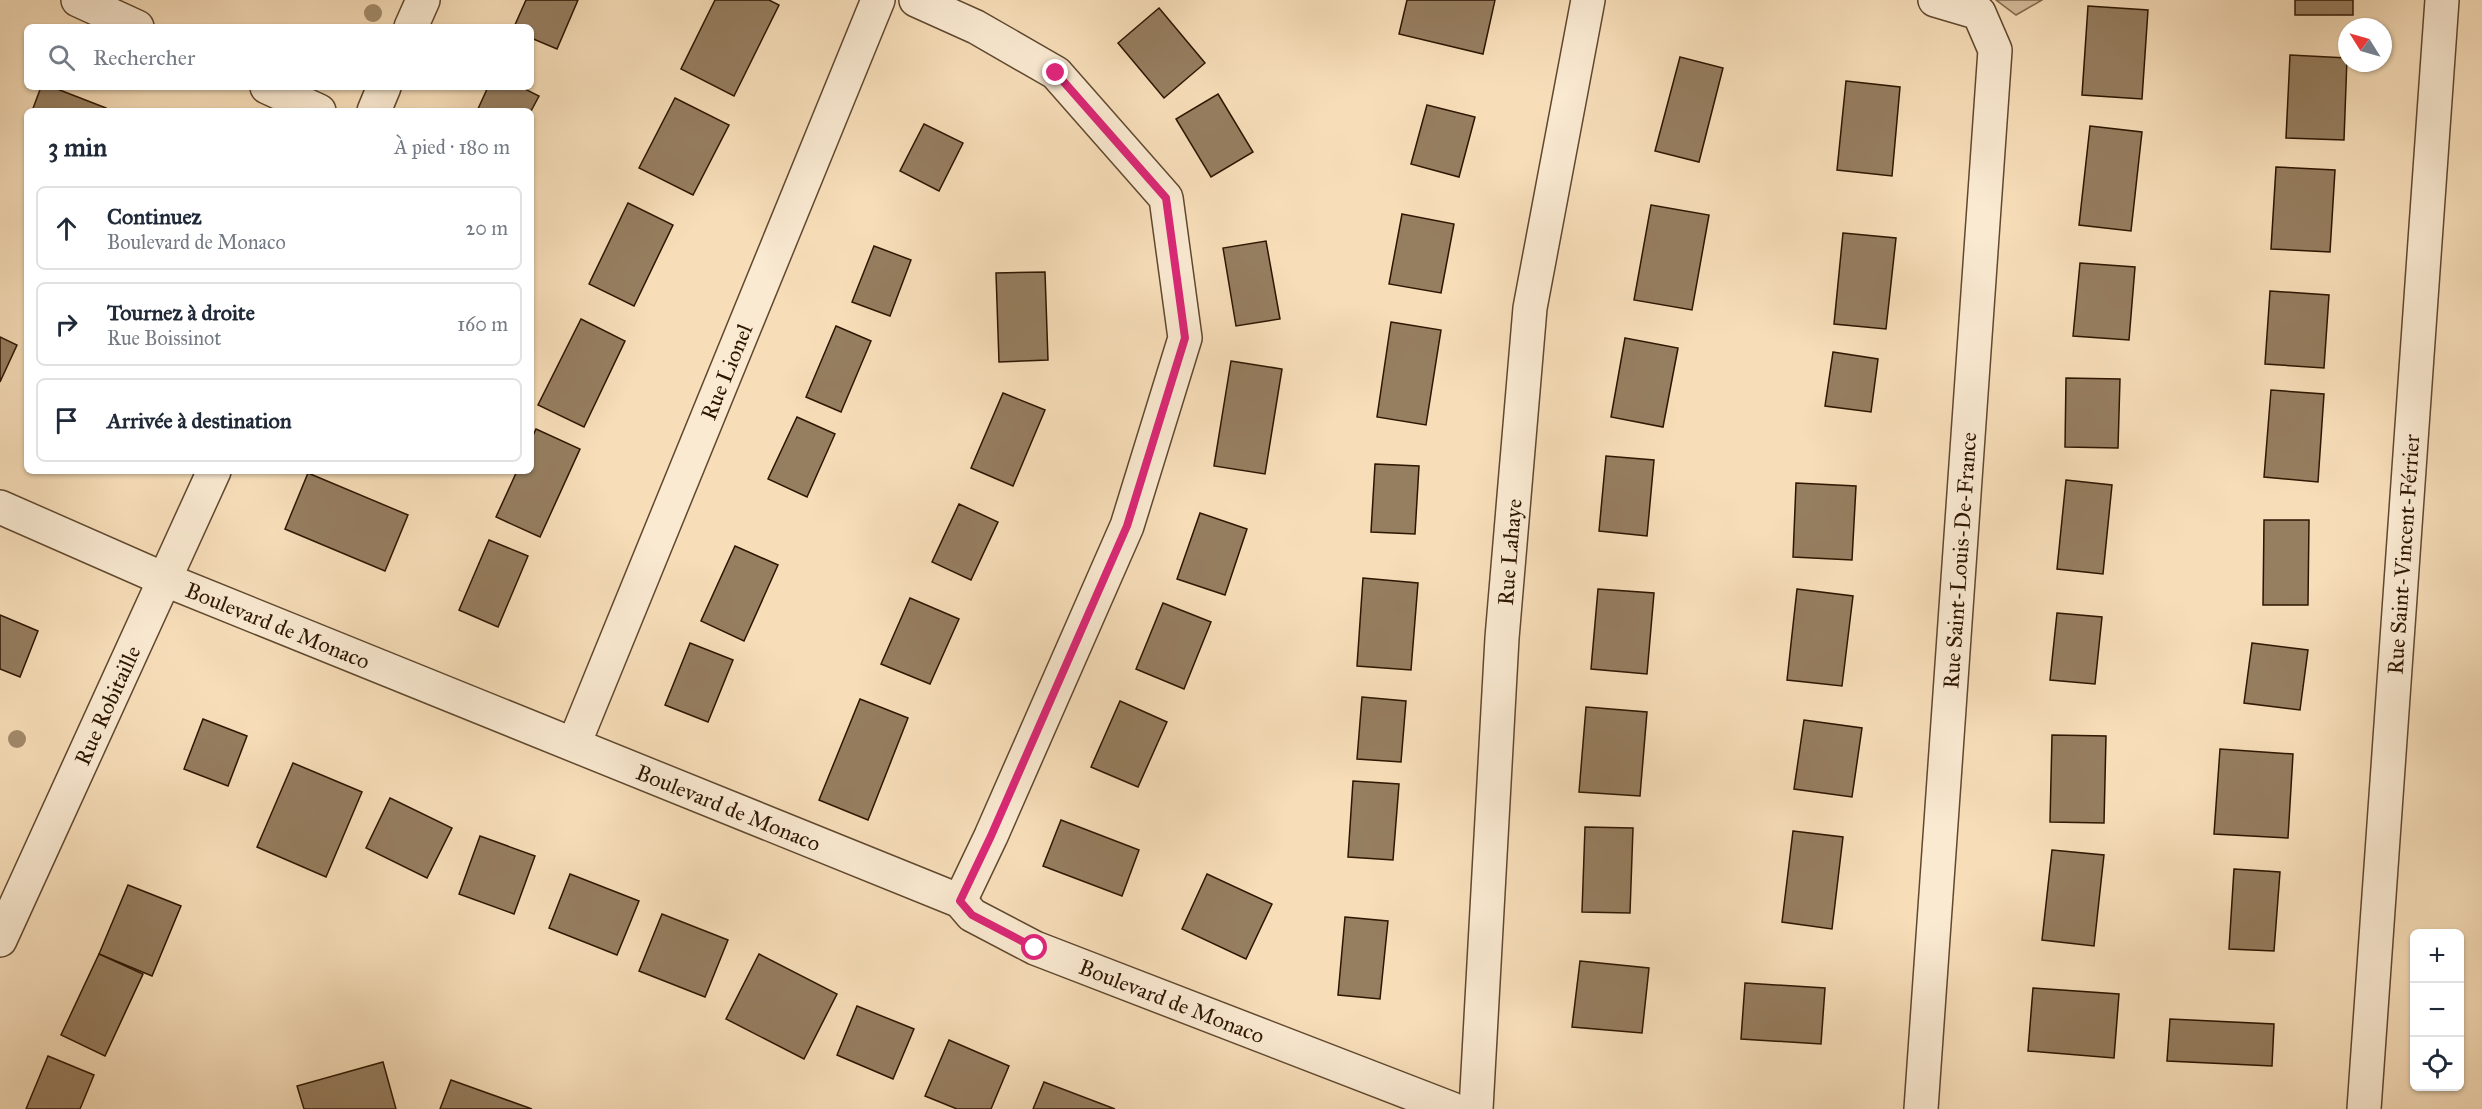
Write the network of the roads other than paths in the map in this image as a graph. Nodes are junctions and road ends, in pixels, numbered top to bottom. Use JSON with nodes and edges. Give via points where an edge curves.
{"nodes":[{"id":1,"x":78,"y":0,"type":"edge"},
{"id":2,"x":423,"y":0,"type":"edge"},
{"id":3,"x":878,"y":0,"type":"edge"},
{"id":4,"x":916,"y":0,"type":"edge"},
{"id":5,"x":1588,"y":0,"type":"edge"},
{"id":6,"x":1935,"y":0,"type":"edge"},
{"id":7,"x":2442,"y":0,"type":"edge"},
{"id":8,"x":130,"y":24,"type":"edge"},
{"id":9,"x":412,"y":24,"type":"edge"},
{"id":10,"x":274,"y":90,"type":"edge"},
{"id":11,"x":383,"y":90,"type":"edge"},
{"id":12,"x":312,"y":108,"type":"edge"},
{"id":13,"x":375,"y":108,"type":"edge"},
{"id":14,"x":213,"y":474,"type":"edge"},
{"id":15,"x":0,"y":507,"type":"edge"},
{"id":16,"x":166,"y":580,"type":"junction"},
{"id":17,"x":574,"y":744,"type":"junction"},
{"id":18,"x":960,"y":901,"type":"junction"},
{"id":19,"x":0,"y":940,"type":"edge"},
{"id":20,"x":1452,"y":1109,"type":"edge"},
{"id":21,"x":1476,"y":1109,"type":"edge"},
{"id":22,"x":1921,"y":1109,"type":"edge"},
{"id":23,"x":2364,"y":1109,"type":"edge"}],
"edges":[{"from":1,"to":8,"type":"street"},
{"from":2,"to":9,"type":"street"},
{"from":3,"to":17,"type":"street","name":"Rue Lionel"},
{"from":4,"to":18,"type":"street","via":[[976,27],[1056,73],[1166,198],[1185,338],[1127,526]]},
{"from":5,"to":21,"type":"street","name":"Rue Lahaye","via":[[1530,308],[1502,638]]},
{"from":6,"to":22,"type":"street","name":"Rue Saint-Louis-De-France","via":[[1979,13],[1995,50]]},
{"from":7,"to":23,"type":"street","name":"Rue Saint-Vincent-Férrier"},
{"from":10,"to":12,"type":"street"},
{"from":11,"to":13,"type":"street"},
{"from":14,"to":16,"type":"street","name":"Rue Robitaille"},
{"from":15,"to":16,"type":"street","name":"Boulevard de Monaco"},
{"from":16,"to":17,"type":"street","name":"Boulevard de Monaco"},
{"from":16,"to":19,"type":"street","name":"Rue Robitaille"},
{"from":17,"to":18,"type":"street","name":"Boulevard de Monaco"},
{"from":18,"to":20,"type":"street","name":"Boulevard de Monaco","via":[[972,915],[1035,948]]}]}
